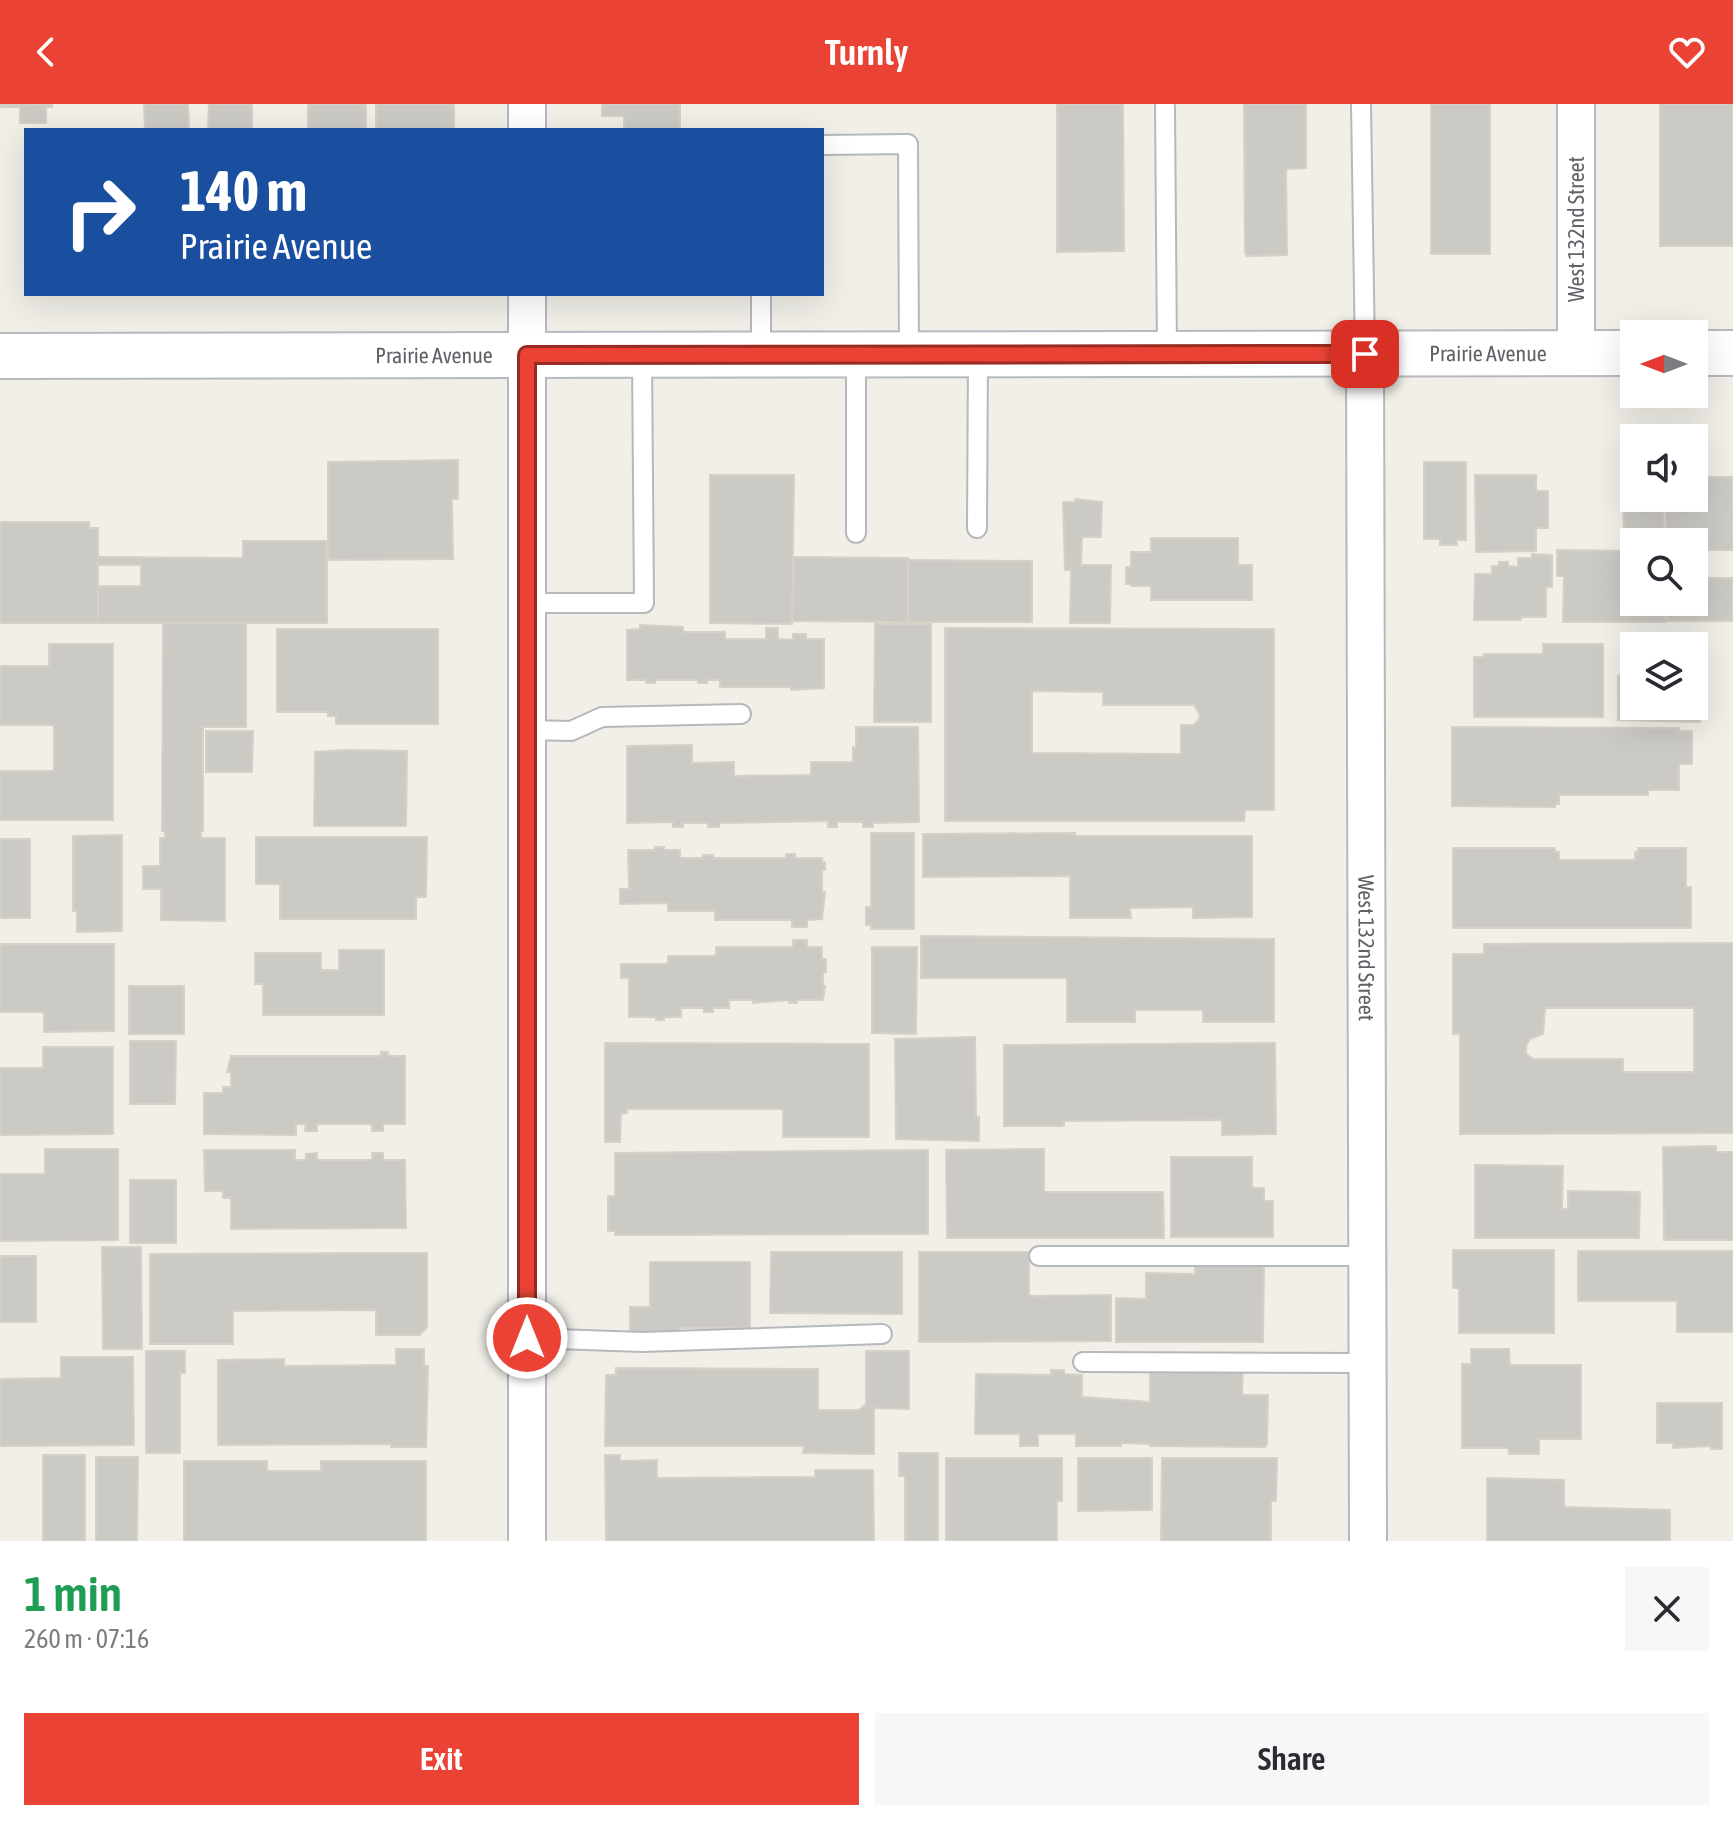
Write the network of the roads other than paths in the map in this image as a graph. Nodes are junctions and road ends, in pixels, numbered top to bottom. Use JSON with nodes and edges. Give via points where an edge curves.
{"nodes":[{"id":1,"x":527,"y":104,"type":"edge"},
{"id":2,"x":1361,"y":104,"type":"edge"},
{"id":3,"x":1576,"y":104,"type":"edge"},
{"id":4,"x":1165,"y":107,"type":"dead end"},
{"id":5,"x":527,"y":128,"type":"edge"},
{"id":6,"x":824,"y":145,"type":"edge"},
{"id":7,"x":527,"y":296,"type":"edge"},
{"id":8,"x":761,"y":296,"type":"edge"},
{"id":9,"x":1620,"y":353,"type":"edge"},
{"id":10,"x":1708,"y":353,"type":"edge"},
{"id":11,"x":1733,"y":353,"type":"edge"},
{"id":12,"x":642,"y":354,"type":"junction"},
{"id":13,"x":761,"y":354,"type":"junction"},
{"id":14,"x":856,"y":354,"type":"junction"},
{"id":15,"x":909,"y":354,"type":"junction"},
{"id":16,"x":978,"y":354,"type":"junction"},
{"id":17,"x":1167,"y":354,"type":"junction"},
{"id":18,"x":1365,"y":354,"type":"junction"},
{"id":19,"x":1576,"y":354,"type":"junction"},
{"id":20,"x":527,"y":355,"type":"junction"},
{"id":21,"x":0,"y":356,"type":"edge"},
{"id":22,"x":977,"y":528,"type":"dead end"},
{"id":23,"x":856,"y":533,"type":"dead end"},
{"id":24,"x":527,"y":603,"type":"junction"},
{"id":25,"x":741,"y":714,"type":"dead end"},
{"id":26,"x":527,"y":730,"type":"junction"},
{"id":27,"x":1039,"y":1256,"type":"dead end"},
{"id":28,"x":1368,"y":1256,"type":"junction"},
{"id":29,"x":882,"y":1334,"type":"dead end"},
{"id":30,"x":527,"y":1338,"type":"junction"},
{"id":31,"x":1083,"y":1362,"type":"dead end"},
{"id":32,"x":1368,"y":1363,"type":"junction"},
{"id":33,"x":527,"y":1541,"type":"edge"},
{"id":34,"x":1368,"y":1541,"type":"edge"}],
"edges":[{"from":1,"to":5,"type":"street"},
{"from":2,"to":18,"type":"lane"},
{"from":3,"to":19,"type":"street","name":"West 132nd Street"},
{"from":4,"to":17,"type":"lane"},
{"from":6,"to":15,"type":"lane","via":[[908,144]]},
{"from":7,"to":20,"type":"street"},
{"from":8,"to":13,"type":"lane"},
{"from":9,"to":19,"type":"main road","name":"Prairie Avenue"},
{"from":10,"to":11,"type":"main road"},
{"from":12,"to":13,"type":"main road","name":"Prairie Avenue"},
{"from":12,"to":20,"type":"main road","name":"Prairie Avenue"},
{"from":12,"to":24,"type":"lane","via":[[644,603]]},
{"from":13,"to":14,"type":"main road","name":"Prairie Avenue"},
{"from":14,"to":15,"type":"main road","name":"Prairie Avenue"},
{"from":14,"to":23,"type":"lane"},
{"from":15,"to":16,"type":"main road","name":"Prairie Avenue"},
{"from":16,"to":17,"type":"main road","name":"Prairie Avenue"},
{"from":16,"to":22,"type":"lane"},
{"from":17,"to":18,"type":"main road","name":"Prairie Avenue"},
{"from":18,"to":19,"type":"main road","name":"Prairie Avenue"},
{"from":18,"to":28,"type":"street","name":"West 132nd Street"},
{"from":20,"to":21,"type":"main road","name":"Prairie Avenue"},
{"from":20,"to":24,"type":"street"},
{"from":24,"to":26,"type":"street"},
{"from":25,"to":26,"type":"lane","via":[[602,717],[571,731]]},
{"from":26,"to":30,"type":"street"},
{"from":27,"to":28,"type":"lane"},
{"from":28,"to":32,"type":"street","name":"West 132nd Street"},
{"from":29,"to":30,"type":"lane","via":[[642,1342]]},
{"from":30,"to":33,"type":"street"},
{"from":31,"to":32,"type":"lane"},
{"from":32,"to":34,"type":"street","name":"West 132nd Street"}]}
